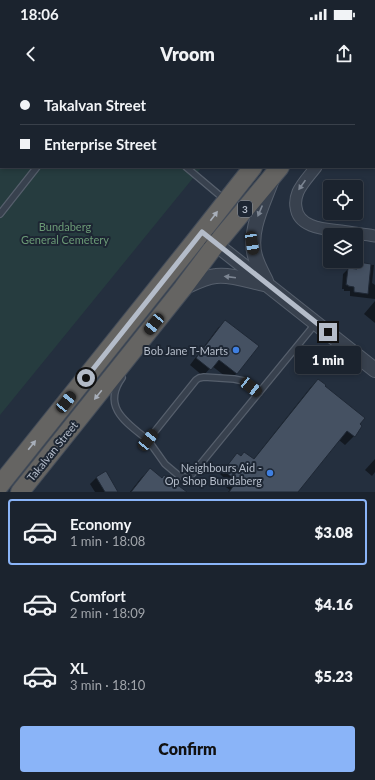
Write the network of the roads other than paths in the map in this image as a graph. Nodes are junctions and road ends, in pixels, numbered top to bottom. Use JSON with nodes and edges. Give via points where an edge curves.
{"nodes":[{"id":1,"x":36,"y":168,"type":"edge"},
{"id":2,"x":187,"y":168,"type":"edge"},
{"id":3,"x":252,"y":168,"type":"edge"},
{"id":4,"x":315,"y":168,"type":"edge"},
{"id":5,"x":277,"y":171,"type":"edge"},
{"id":6,"x":226,"y":200,"type":"junction"},
{"id":7,"x":0,"y":214,"type":"edge"},
{"id":8,"x":202,"y":232,"type":"junction"},
{"id":9,"x":375,"y":236,"type":"edge"},
{"id":10,"x":216,"y":244,"type":"junction"},
{"id":11,"x":268,"y":285,"type":"junction"},
{"id":12,"x":183,"y":288,"type":"junction"},
{"id":13,"x":317,"y":323,"type":"junction"},
{"id":14,"x":154,"y":324,"type":"junction"},
{"id":15,"x":137,"y":356,"type":"dead end"},
{"id":16,"x":375,"y":370,"type":"edge"},
{"id":17,"x":126,"y":373,"type":"dead end"},
{"id":18,"x":259,"y":393,"type":"junction"},
{"id":19,"x":148,"y":440,"type":"junction"},
{"id":20,"x":2,"y":477,"type":"edge"},
{"id":21,"x":22,"y":490,"type":"edge"}],
"edges":[{"from":1,"to":7,"type":"lane"},
{"from":2,"to":6,"type":"lane"},
{"from":3,"to":6,"type":"highway","name":"Takalvan Street","number":"3"},
{"from":4,"to":9,"type":"street","one_way":true,"via":[[297,193],[296,212],[303,221],[319,228]]},
{"from":5,"to":10,"type":"highway","name":"Takalvan Street","number":"3"},
{"from":5,"to":11,"type":"street","one_way":true,"via":[[256,221],[252,241],[254,256]]},
{"from":8,"to":6,"type":"highway","name":"Takalvan Street","number":"3","one_way":true},
{"from":8,"to":10,"type":"street"},
{"from":20,"to":8,"type":"highway","name":"Takalvan Street","number":"3","one_way":true},
{"from":10,"to":11,"type":"street"},
{"from":10,"to":12,"type":"highway","name":"Takalvan Street","number":"3"},
{"from":11,"to":12,"type":"street","one_way":true,"via":[[218,276],[202,279]]},
{"from":11,"to":13,"type":"street"},
{"from":12,"to":14,"type":"highway","name":"Takalvan Street","number":"3"},
{"from":13,"to":16,"type":"street"},
{"from":13,"to":18,"type":"lane"},
{"from":14,"to":15,"type":"lane"},
{"from":14,"to":21,"type":"highway","name":"Takalvan Street","number":"3","one_way":true},
{"from":17,"to":19,"type":"lane","via":[[116,388],[115,405],[121,416]]},
{"from":18,"to":19,"type":"lane","via":[[244,381],[237,379],[199,378]]},
{"from":18,"to":19,"type":"lane","via":[[190,476],[181,476],[165,464]]},
{"from":20,"to":21,"type":"street"}]}
